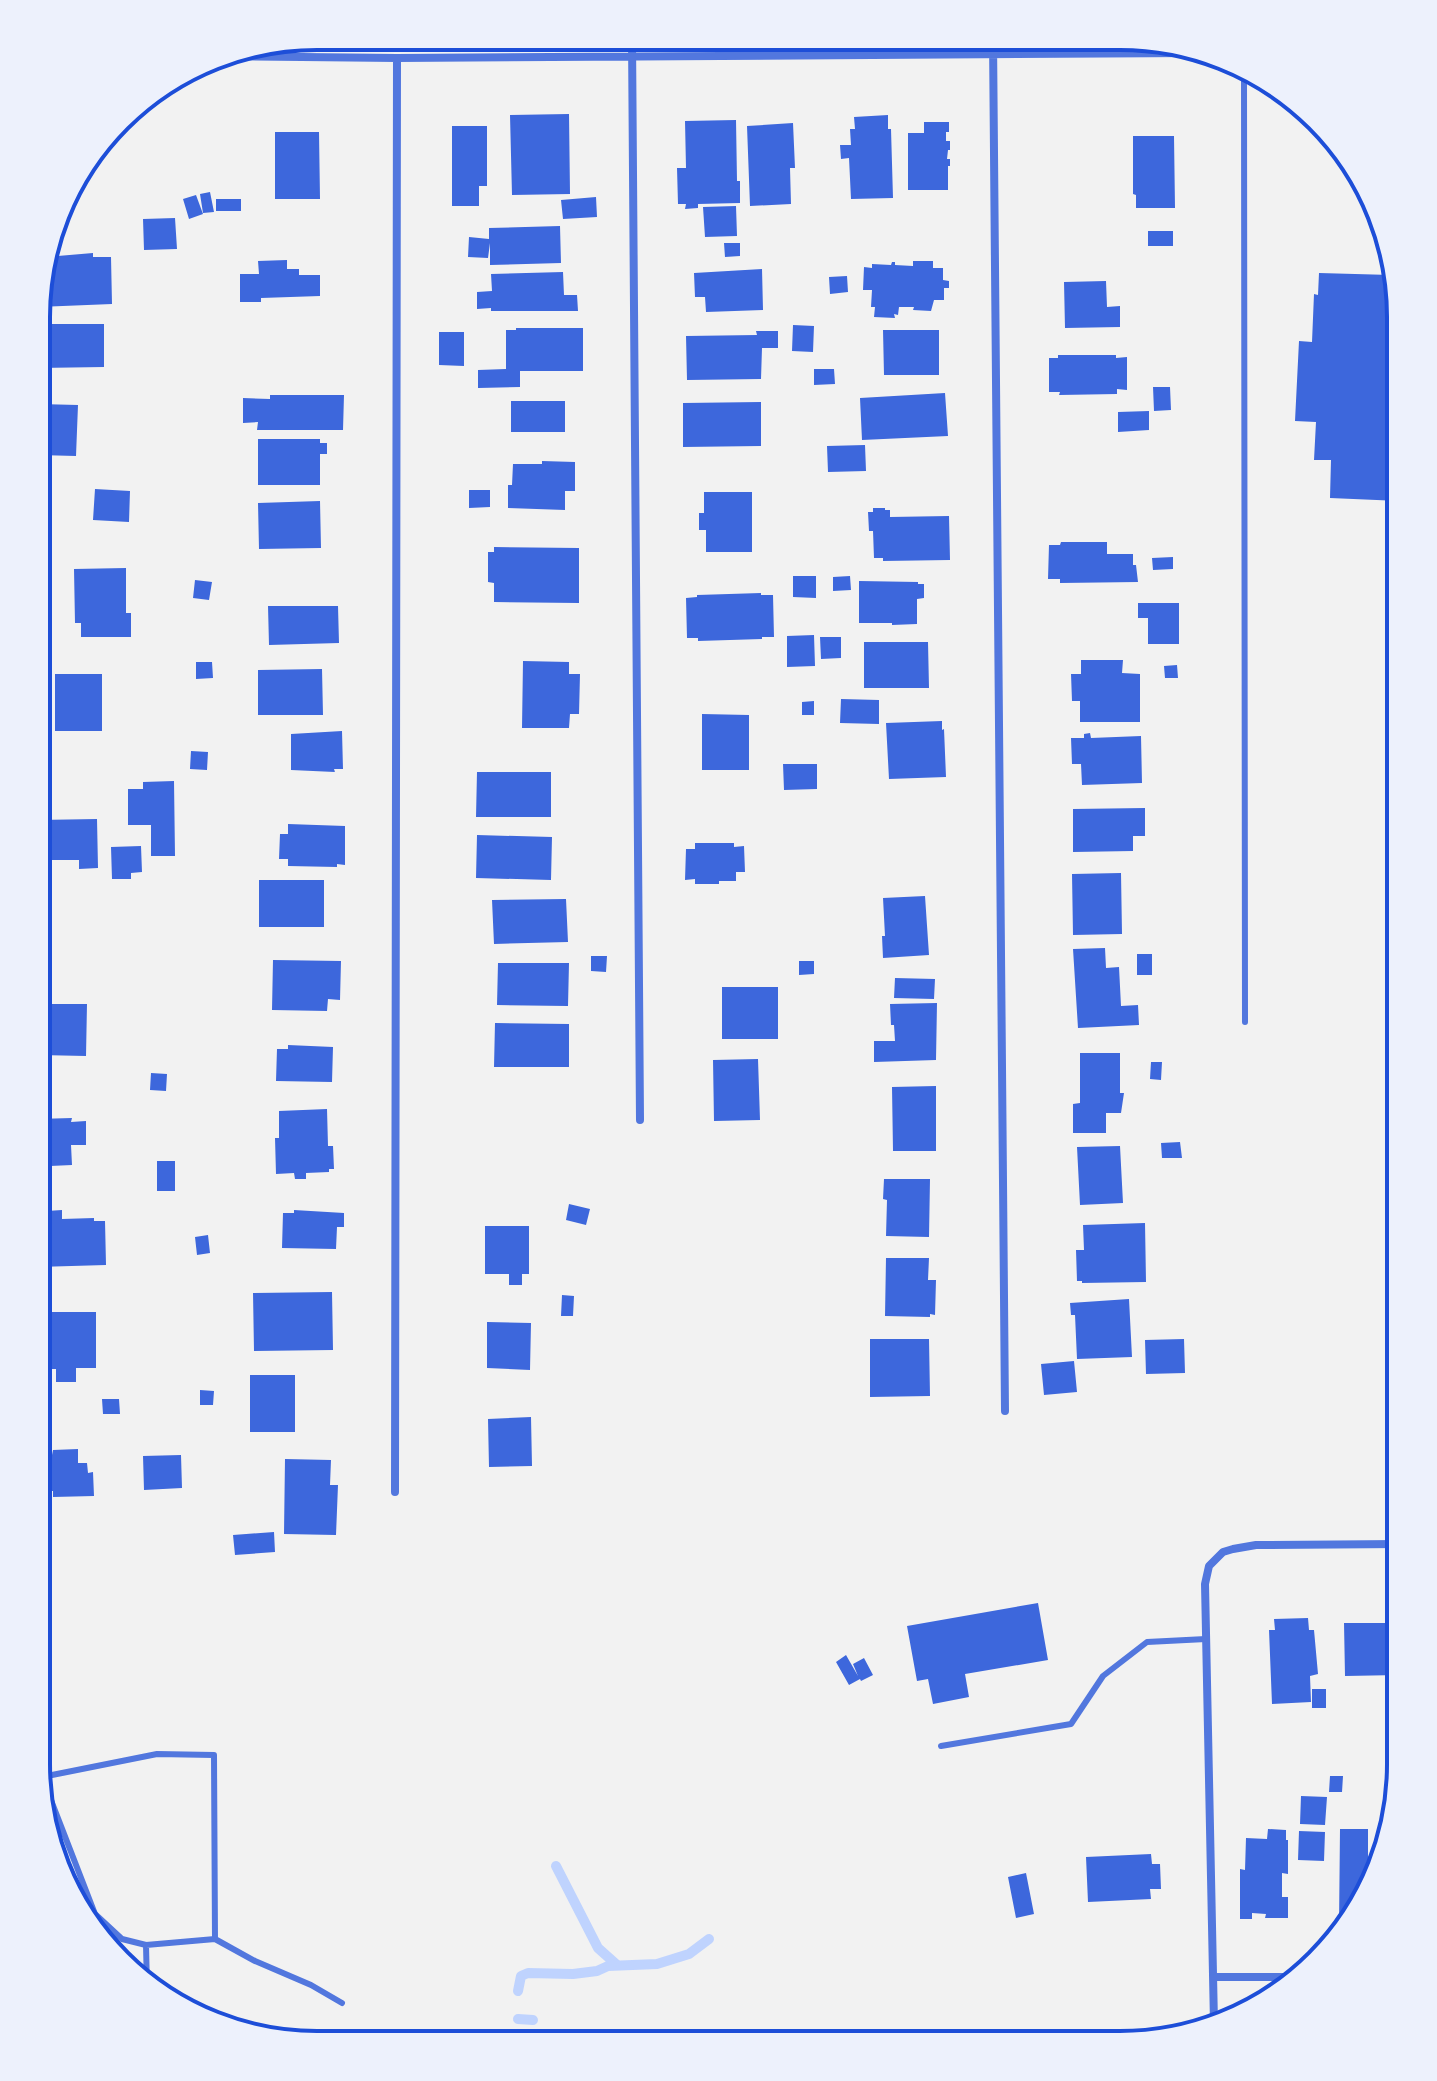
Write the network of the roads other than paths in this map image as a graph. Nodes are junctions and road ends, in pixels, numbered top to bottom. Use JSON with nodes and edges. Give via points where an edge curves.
{"nodes":[{"id":1,"x":632,"y":50,"type":"edge"},
{"id":2,"x":994,"y":50,"type":"edge"},
{"id":3,"x":1161,"y":53,"type":"edge"},
{"id":4,"x":994,"y":55,"type":"junction"},
{"id":5,"x":259,"y":56,"type":"edge"},
{"id":6,"x":632,"y":56,"type":"junction"},
{"id":7,"x":397,"y":58,"type":"junction"},
{"id":8,"x":1244,"y":81,"type":"edge"},
{"id":9,"x":1245,"y":1022,"type":"dead end"},
{"id":10,"x":640,"y":1120,"type":"dead end"},
{"id":11,"x":1005,"y":1411,"type":"dead end"},
{"id":12,"x":395,"y":1492,"type":"dead end"},
{"id":13,"x":1386,"y":1544,"type":"edge"},
{"id":14,"x":1206,"y":1639,"type":"junction"},
{"id":15,"x":941,"y":1746,"type":"dead end"},
{"id":16,"x":51,"y":1775,"type":"edge"},
{"id":17,"x":55,"y":1814,"type":"edge"},
{"id":18,"x":92,"y":1906,"type":"edge"},
{"id":19,"x":100,"y":1919,"type":"edge"},
{"id":20,"x":215,"y":1939,"type":"junction"},
{"id":21,"x":146,"y":1945,"type":"junction"},
{"id":22,"x":147,"y":1969,"type":"edge"},
{"id":23,"x":1214,"y":1977,"type":"junction"},
{"id":24,"x":1280,"y":1977,"type":"edge"},
{"id":25,"x":342,"y":2003,"type":"dead end"},
{"id":26,"x":1214,"y":2014,"type":"edge"}],
"edges":[{"from":1,"to":6,"type":"street"},
{"from":2,"to":4,"type":"street"},
{"from":3,"to":4,"type":"street"},
{"from":4,"to":6,"type":"street"},
{"from":4,"to":11,"type":"street"},
{"from":5,"to":7,"type":"street"},
{"from":6,"to":7,"type":"street"},
{"from":6,"to":10,"type":"street"},
{"from":7,"to":12,"type":"street"},
{"from":8,"to":9,"type":"lane"},
{"from":13,"to":14,"type":"street","via":[[1256,1545],[1223,1552],[1209,1566],[1205,1584]]},
{"from":14,"to":15,"type":"lane","via":[[1147,1642],[1103,1676],[1071,1724]]},
{"from":14,"to":23,"type":"street"},
{"from":16,"to":20,"type":"lane","via":[[157,1754],[214,1755]]},
{"from":17,"to":18,"type":"lane"},
{"from":19,"to":21,"type":"lane","via":[[122,1939]]},
{"from":20,"to":21,"type":"lane"},
{"from":20,"to":25,"type":"lane"},
{"from":21,"to":22,"type":"lane"},
{"from":23,"to":24,"type":"street"},
{"from":23,"to":26,"type":"street"}]}
